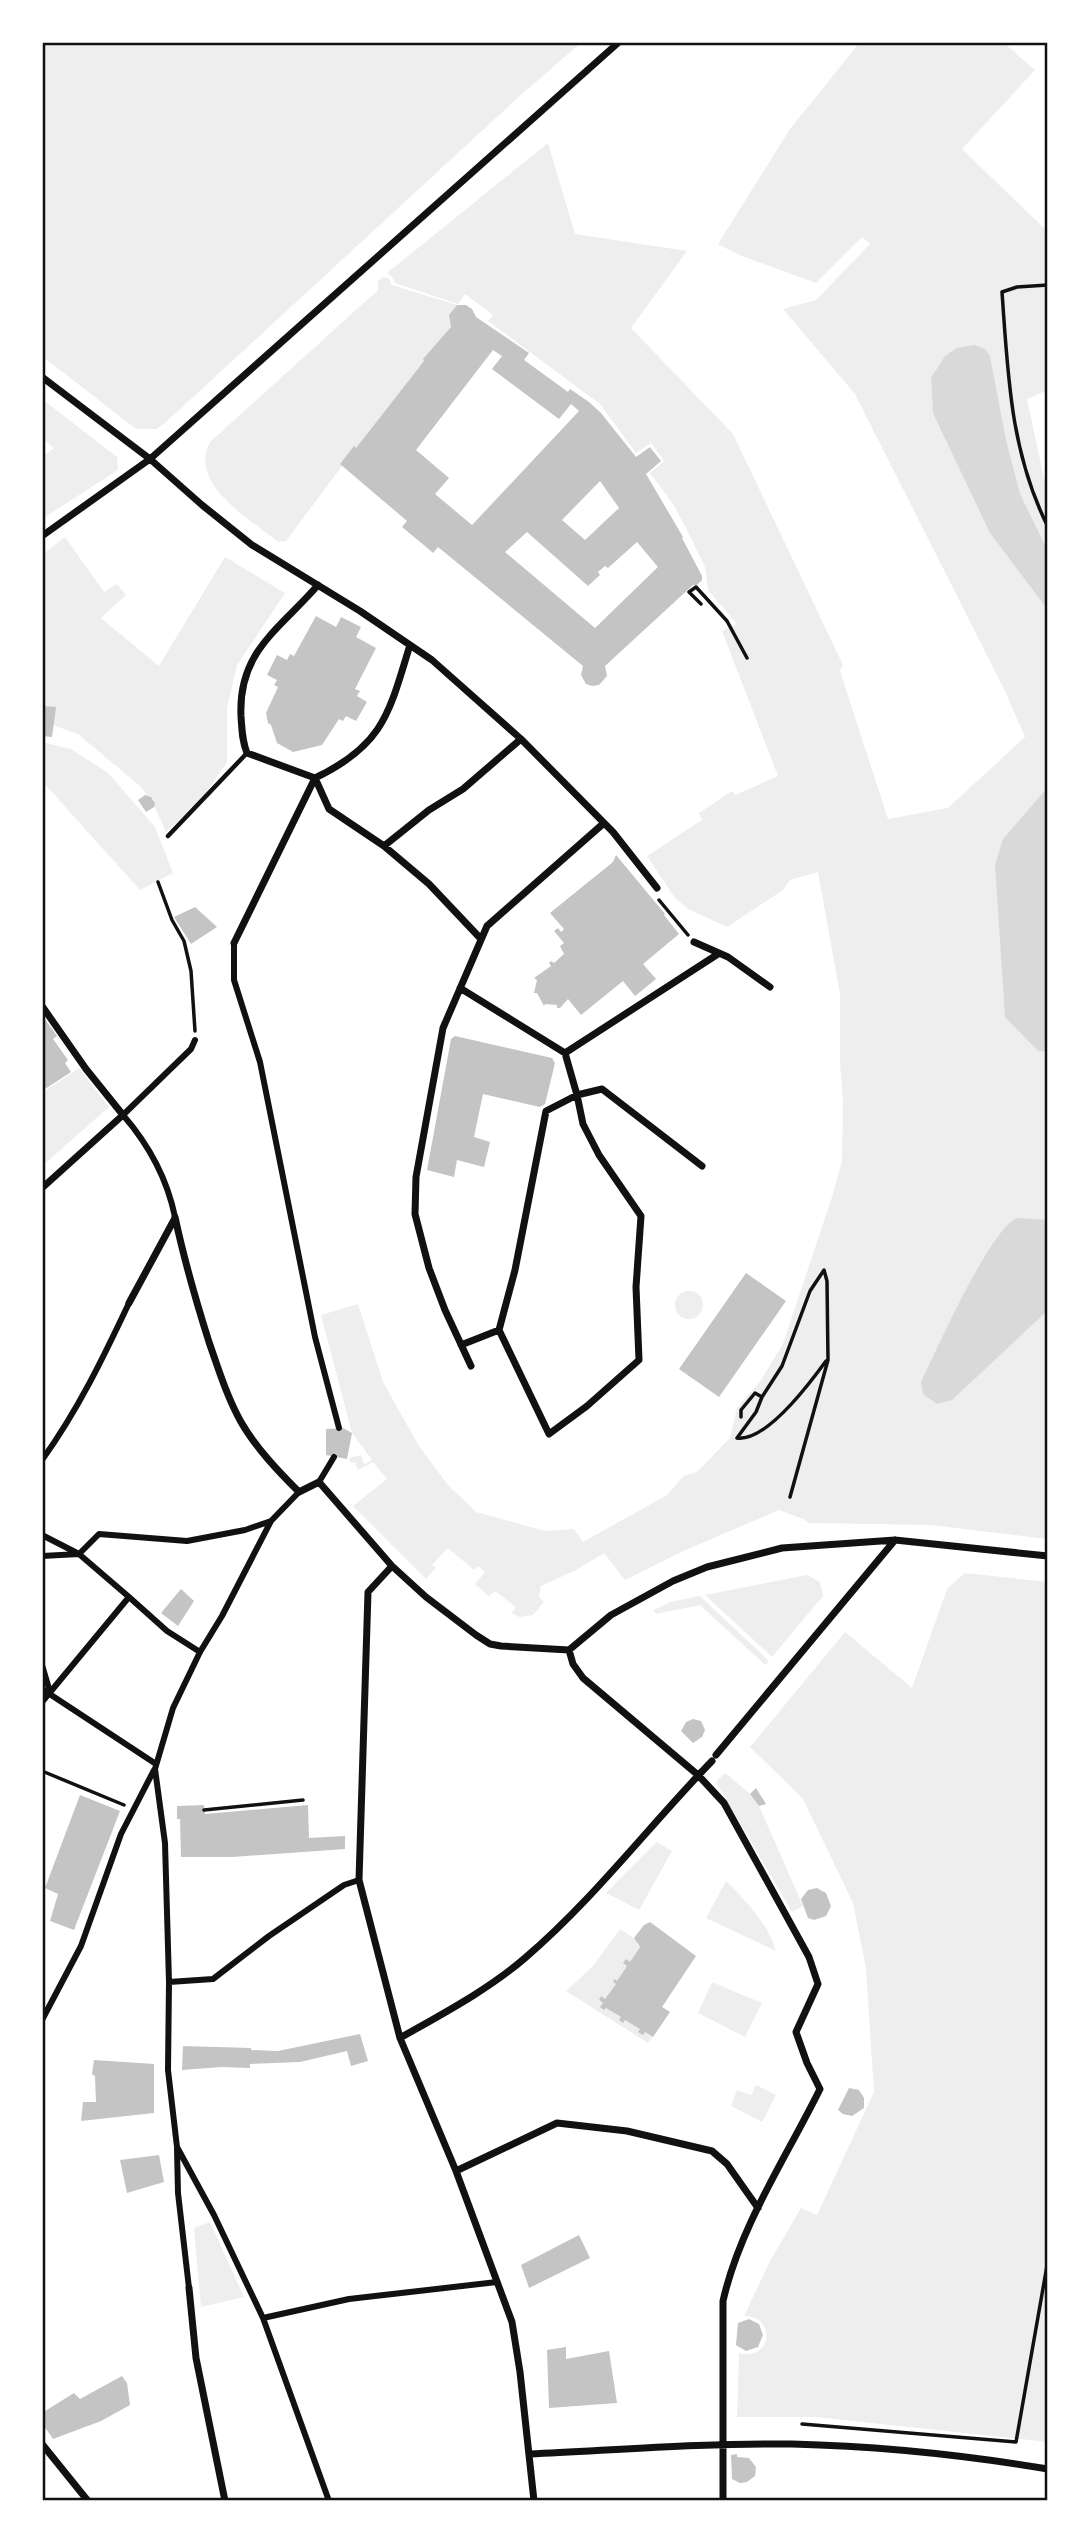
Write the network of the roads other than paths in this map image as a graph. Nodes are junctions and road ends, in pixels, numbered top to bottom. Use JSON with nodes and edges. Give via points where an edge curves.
{"nodes":[{"id":1,"x":620,"y":42,"type":"edge"},
{"id":2,"x":42,"y":377,"type":"edge"},
{"id":3,"x":150,"y":459,"type":"junction"},
{"id":4,"x":42,"y":536,"type":"edge"},
{"id":5,"x":318,"y":585,"type":"junction"},
{"id":6,"x":410,"y":645,"type":"junction"},
{"id":7,"x":521,"y":739,"type":"junction"},
{"id":8,"x":247,"y":753,"type":"junction"},
{"id":9,"x":315,"y":778,"type":"junction"},
{"id":10,"x":604,"y":823,"type":"junction"},
{"id":11,"x":168,"y":836,"type":"dead end"},
{"id":12,"x":384,"y":846,"type":"junction"},
{"id":13,"x":657,"y":888,"type":"road end"},
{"id":14,"x":481,"y":939,"type":"junction"},
{"id":15,"x":694,"y":942,"type":"road end"},
{"id":16,"x":234,"y":943,"type":"joint"},
{"id":17,"x":718,"y":954,"type":"junction"},
{"id":18,"x":770,"y":987,"type":"dead end"},
{"id":19,"x":460,"y":988,"type":"junction"},
{"id":20,"x":42,"y":1006,"type":"edge"},
{"id":21,"x":195,"y":1040,"type":"road end"},
{"id":22,"x":565,"y":1053,"type":"junction"},
{"id":23,"x":577,"y":1095,"type":"junction"},
{"id":24,"x":123,"y":1115,"type":"junction"},
{"id":25,"x":702,"y":1166,"type":"dead end"},
{"id":26,"x":42,"y":1188,"type":"edge"},
{"id":27,"x":175,"y":1217,"type":"junction"},
{"id":28,"x":128,"y":1303,"type":"joint"},
{"id":29,"x":499,"y":1330,"type":"junction"},
{"id":30,"x":461,"y":1345,"type":"junction"},
{"id":31,"x":471,"y":1366,"type":"dead end"},
{"id":32,"x":339,"y":1428,"type":"dead end"},
{"id":33,"x":334,"y":1457,"type":"dead end"},
{"id":34,"x":42,"y":1460,"type":"edge"},
{"id":35,"x":318,"y":1482,"type":"junction"},
{"id":36,"x":299,"y":1492,"type":"junction"},
{"id":37,"x":271,"y":1521,"type":"junction"},
{"id":38,"x":42,"y":1535,"type":"edge"},
{"id":39,"x":895,"y":1540,"type":"junction"},
{"id":40,"x":79,"y":1554,"type":"junction"},
{"id":41,"x":42,"y":1556,"type":"edge"},
{"id":42,"x":1048,"y":1556,"type":"edge"},
{"id":43,"x":392,"y":1566,"type":"junction"},
{"id":44,"x":129,"y":1597,"type":"junction"},
{"id":45,"x":569,"y":1650,"type":"junction"},
{"id":46,"x":200,"y":1651,"type":"junction"},
{"id":47,"x":42,"y":1665,"type":"edge"},
{"id":48,"x":42,"y":1689,"type":"edge"},
{"id":49,"x":50,"y":1692,"type":"junction"},
{"id":50,"x":42,"y":1703,"type":"edge"},
{"id":51,"x":155,"y":1766,"type":"junction"},
{"id":52,"x":698,"y":1775,"type":"junction"},
{"id":53,"x":359,"y":1880,"type":"junction"},
{"id":54,"x":169,"y":1983,"type":"junction"},
{"id":55,"x":42,"y":2020,"type":"edge"},
{"id":56,"x":400,"y":2038,"type":"junction"},
{"id":57,"x":177,"y":2147,"type":"junction"},
{"id":58,"x":456,"y":2171,"type":"junction"},
{"id":59,"x":758,"y":2208,"type":"junction"},
{"id":60,"x":497,"y":2282,"type":"junction"},
{"id":61,"x":189,"y":2288,"type":"joint"},
{"id":62,"x":263,"y":2319,"type":"junction"},
{"id":63,"x":42,"y":2444,"type":"edge"},
{"id":64,"x":722,"y":2446,"type":"junction"},
{"id":65,"x":530,"y":2454,"type":"junction"},
{"id":66,"x":1048,"y":2469,"type":"edge"},
{"id":67,"x":88,"y":2501,"type":"edge"},
{"id":68,"x":225,"y":2501,"type":"edge"},
{"id":69,"x":329,"y":2501,"type":"edge"},
{"id":70,"x":534,"y":2501,"type":"edge"},
{"id":71,"x":723,"y":2501,"type":"edge"}],
"edges":[{"from":1,"to":3,"type":"street"},
{"from":2,"to":3,"type":"street"},
{"from":3,"to":4,"type":"street"},
{"from":3,"to":5,"type":"street","via":[[252,545]]},
{"from":5,"to":6,"type":"street"},
{"from":5,"to":8,"type":"street","via":[[267,638],[246,674],[240,694],[242,742]]},
{"from":6,"to":7,"type":"street"},
{"from":6,"to":9,"type":"street","via":[[393,701],[368,743],[345,763]]},
{"from":7,"to":10,"type":"street"},
{"from":7,"to":12,"type":"street","via":[[463,789]]},
{"from":8,"to":9,"type":"street"},
{"from":8,"to":11,"type":"lane"},
{"from":9,"to":12,"type":"street","via":[[329,809]]},
{"from":9,"to":16,"type":"street"},
{"from":10,"to":13,"type":"street"},
{"from":10,"to":14,"type":"street","via":[[487,926]]},
{"from":12,"to":14,"type":"street","via":[[429,884]]},
{"from":14,"to":19,"type":"street"},
{"from":15,"to":17,"type":"street"},
{"from":16,"to":32,"type":"street","via":[[234,980],[260,1062],[315,1337]]},
{"from":17,"to":18,"type":"street"},
{"from":17,"to":22,"type":"street"},
{"from":19,"to":22,"type":"street"},
{"from":19,"to":30,"type":"street","via":[[443,1028],[416,1177],[415,1214],[429,1268]]},
{"from":20,"to":24,"type":"street"},
{"from":21,"to":24,"type":"street"},
{"from":22,"to":23,"type":"street"},
{"from":23,"to":25,"type":"street","via":[[602,1089]]},
{"from":23,"to":29,"type":"street","via":[[546,1111],[516,1270]]},
{"from":23,"to":29,"type":"street","via":[[583,1124],[599,1155],[641,1216],[636,1287],[639,1360],[549,1434]]},
{"from":24,"to":26,"type":"street"},
{"from":24,"to":27,"type":"street","via":[[156,1162]]},
{"from":27,"to":28,"type":"street"},
{"from":27,"to":36,"type":"street","via":[[200,1314],[240,1422]]},
{"from":28,"to":34,"type":"street","via":[[94,1379]]},
{"from":29,"to":30,"type":"street"},
{"from":30,"to":31,"type":"street"},
{"from":33,"to":35,"type":"street"},
{"from":35,"to":36,"type":"street"},
{"from":35,"to":43,"type":"street"},
{"from":36,"to":37,"type":"street"},
{"from":37,"to":40,"type":"street","via":[[187,1541],[99,1534]]},
{"from":37,"to":46,"type":"street"},
{"from":38,"to":40,"type":"street"},
{"from":39,"to":42,"type":"street"},
{"from":39,"to":45,"type":"street","via":[[782,1548],[707,1567],[611,1615]]},
{"from":39,"to":52,"type":"street"},
{"from":40,"to":41,"type":"street"},
{"from":40,"to":44,"type":"street"},
{"from":43,"to":45,"type":"street","via":[[490,1643]]},
{"from":43,"to":53,"type":"street","via":[[368,1592]]},
{"from":44,"to":46,"type":"street","via":[[167,1631]]},
{"from":44,"to":49,"type":"street"},
{"from":45,"to":52,"type":"street","via":[[583,1678]]},
{"from":46,"to":51,"type":"street","via":[[173,1707]]},
{"from":47,"to":49,"type":"street"},
{"from":48,"to":49,"type":"street"},
{"from":49,"to":50,"type":"street"},
{"from":49,"to":51,"type":"street"},
{"from":51,"to":54,"type":"street","via":[[164,1843]]},
{"from":51,"to":55,"type":"street","via":[[121,1835],[82,1946]]},
{"from":52,"to":56,"type":"street","via":[[568,1919],[524,1960]]},
{"from":52,"to":59,"type":"street","via":[[724,1803],[810,1957],[818,1984],[796,2032],[820,2089]]},
{"from":53,"to":54,"type":"street","via":[[344,1885],[213,1979]]},
{"from":53,"to":56,"type":"street"},
{"from":54,"to":57,"type":"street","via":[[168,2070]]},
{"from":56,"to":58,"type":"street"},
{"from":57,"to":61,"type":"street"},
{"from":57,"to":62,"type":"street"},
{"from":58,"to":59,"type":"street","via":[[557,2123],[626,2131],[712,2151],[727,2164]]},
{"from":58,"to":60,"type":"street"},
{"from":59,"to":64,"type":"street","via":[[730,2270],[723,2301]]},
{"from":60,"to":62,"type":"street","via":[[349,2299]]},
{"from":60,"to":65,"type":"street","via":[[517,2348]]},
{"from":61,"to":68,"type":"street","via":[[196,2358]]},
{"from":62,"to":69,"type":"street"},
{"from":63,"to":67,"type":"street"},
{"from":64,"to":65,"type":"street"},
{"from":64,"to":66,"type":"street","via":[[793,2444],[886,2450]]},
{"from":64,"to":71,"type":"street"},
{"from":65,"to":70,"type":"street"}]}
